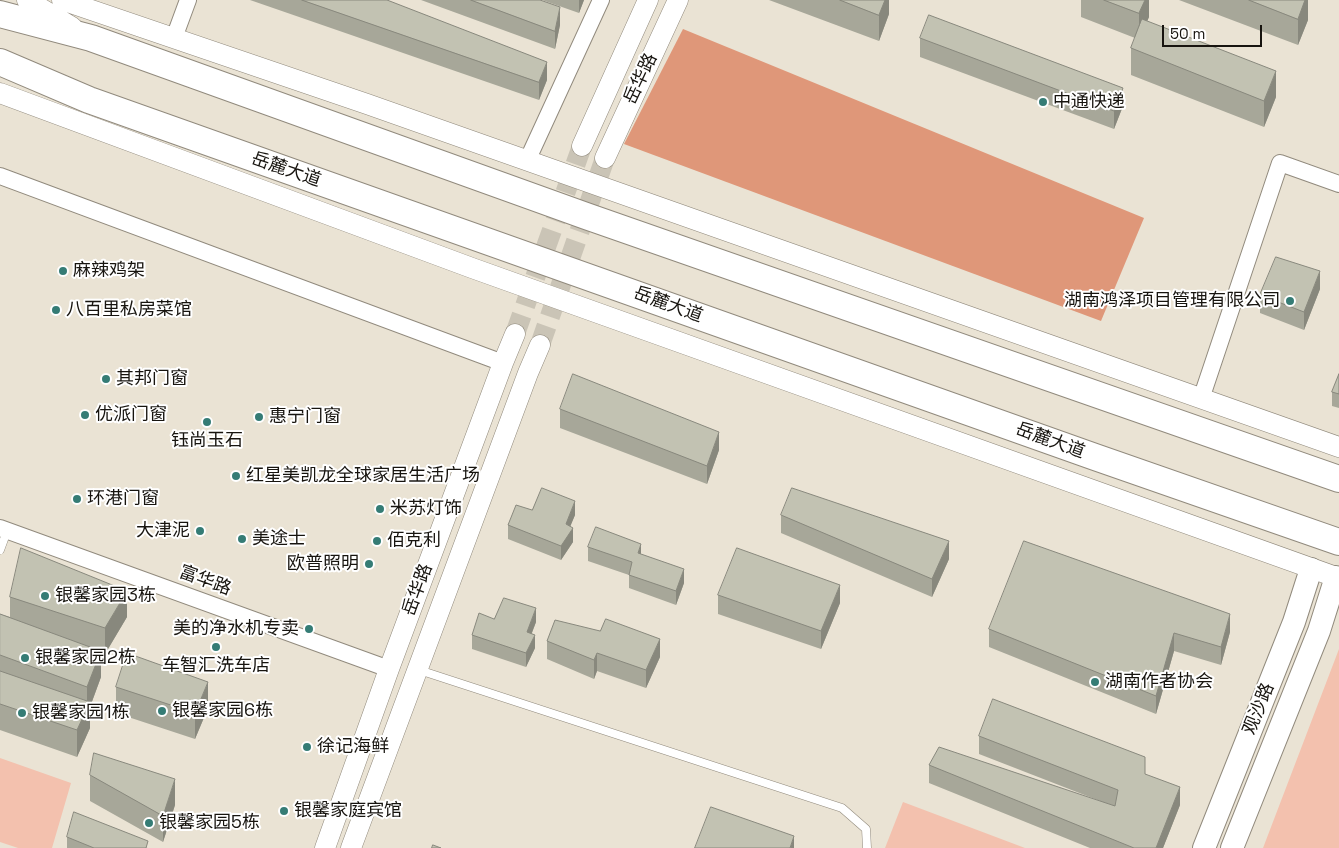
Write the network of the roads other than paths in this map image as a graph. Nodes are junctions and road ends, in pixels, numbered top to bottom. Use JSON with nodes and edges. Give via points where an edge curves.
{"nodes":[{"id":1,"x":27,"y":0,"type":"edge"},
{"id":2,"x":62,"y":0,"type":"edge"},
{"id":3,"x":188,"y":0,"type":"edge"},
{"id":4,"x":600,"y":0,"type":"edge"},
{"id":5,"x":648,"y":0,"type":"edge"},
{"id":6,"x":678,"y":0,"type":"edge"},
{"id":7,"x":0,"y":14,"type":"edge"},
{"id":8,"x":91,"y":38,"type":"junction"},
{"id":9,"x":174,"y":38,"type":"junction"},
{"id":10,"x":0,"y":62,"type":"edge"},
{"id":11,"x":0,"y":85,"type":"edge"},
{"id":12,"x":0,"y":93,"type":"edge"},
{"id":13,"x":89,"y":100,"type":"junction"},
{"id":14,"x":582,"y":146,"type":"tunnel mouth"},
{"id":15,"x":604,"y":158,"type":"tunnel mouth"},
{"id":16,"x":527,"y":161,"type":"junction"},
{"id":17,"x":0,"y":176,"type":"edge"},
{"id":18,"x":1339,"y":184,"type":"edge"},
{"id":19,"x":515,"y":334,"type":"tunnel mouth"},
{"id":20,"x":540,"y":345,"type":"tunnel mouth"},
{"id":21,"x":503,"y":363,"type":"junction"},
{"id":22,"x":1201,"y":399,"type":"junction"},
{"id":23,"x":1339,"y":447,"type":"edge"},
{"id":24,"x":1339,"y":479,"type":"edge"},
{"id":25,"x":4,"y":529,"type":"edge"},
{"id":26,"x":1339,"y":542,"type":"edge"},
{"id":27,"x":0,"y":550,"type":"edge"},
{"id":28,"x":1311,"y":569,"type":"junction"},
{"id":29,"x":1338,"y":578,"type":"edge"},
{"id":30,"x":389,"y":669,"type":"junction"},
{"id":31,"x":417,"y":670,"type":"junction"},
{"id":32,"x":326,"y":848,"type":"edge"},
{"id":33,"x":351,"y":848,"type":"edge"},
{"id":34,"x":867,"y":848,"type":"edge"},
{"id":35,"x":1204,"y":848,"type":"edge"},
{"id":36,"x":1232,"y":848,"type":"edge"}],
"edges":[{"from":1,"to":8,"type":"street"},
{"from":2,"to":9,"type":"street"},
{"from":3,"to":9,"type":"street"},
{"from":4,"to":16,"type":"street"},
{"from":5,"to":14,"type":"street","name":"岳华路"},
{"from":6,"to":15,"type":"street","name":"岳华路"},
{"from":7,"to":8,"type":"highway"},
{"from":8,"to":24,"type":"highway","via":[[586,216]]},
{"from":9,"to":16,"type":"street"},
{"from":10,"to":13,"type":"highway","name":"岳麓大道"},
{"from":11,"to":13,"type":"street"},
{"from":12,"to":28,"type":"street","via":[[481,272]]},
{"from":13,"to":26,"type":"highway","name":"岳麓大道"},
{"from":16,"to":22,"type":"street"},
{"from":17,"to":21,"type":"street"},
{"from":18,"to":22,"type":"street","via":[[1280,163]]},
{"from":19,"to":21,"type":"street","name":"岳华路"},
{"from":20,"to":31,"type":"street","name":"岳华路"},
{"from":21,"to":30,"type":"street","name":"岳华路"},
{"from":22,"to":23,"type":"street"},
{"from":25,"to":27,"type":"lane"},
{"from":25,"to":30,"type":"street","name":"富华路"},
{"from":28,"to":29,"type":"street"},
{"from":28,"to":35,"type":"main road","name":"观沙路","via":[[1294,622]]},
{"from":29,"to":36,"type":"main road","name":"观沙路"},
{"from":30,"to":32,"type":"street","name":"岳华路"},
{"from":31,"to":33,"type":"street","name":"岳华路"},
{"from":31,"to":34,"type":"lane","via":[[842,808],[866,830]]}]}
